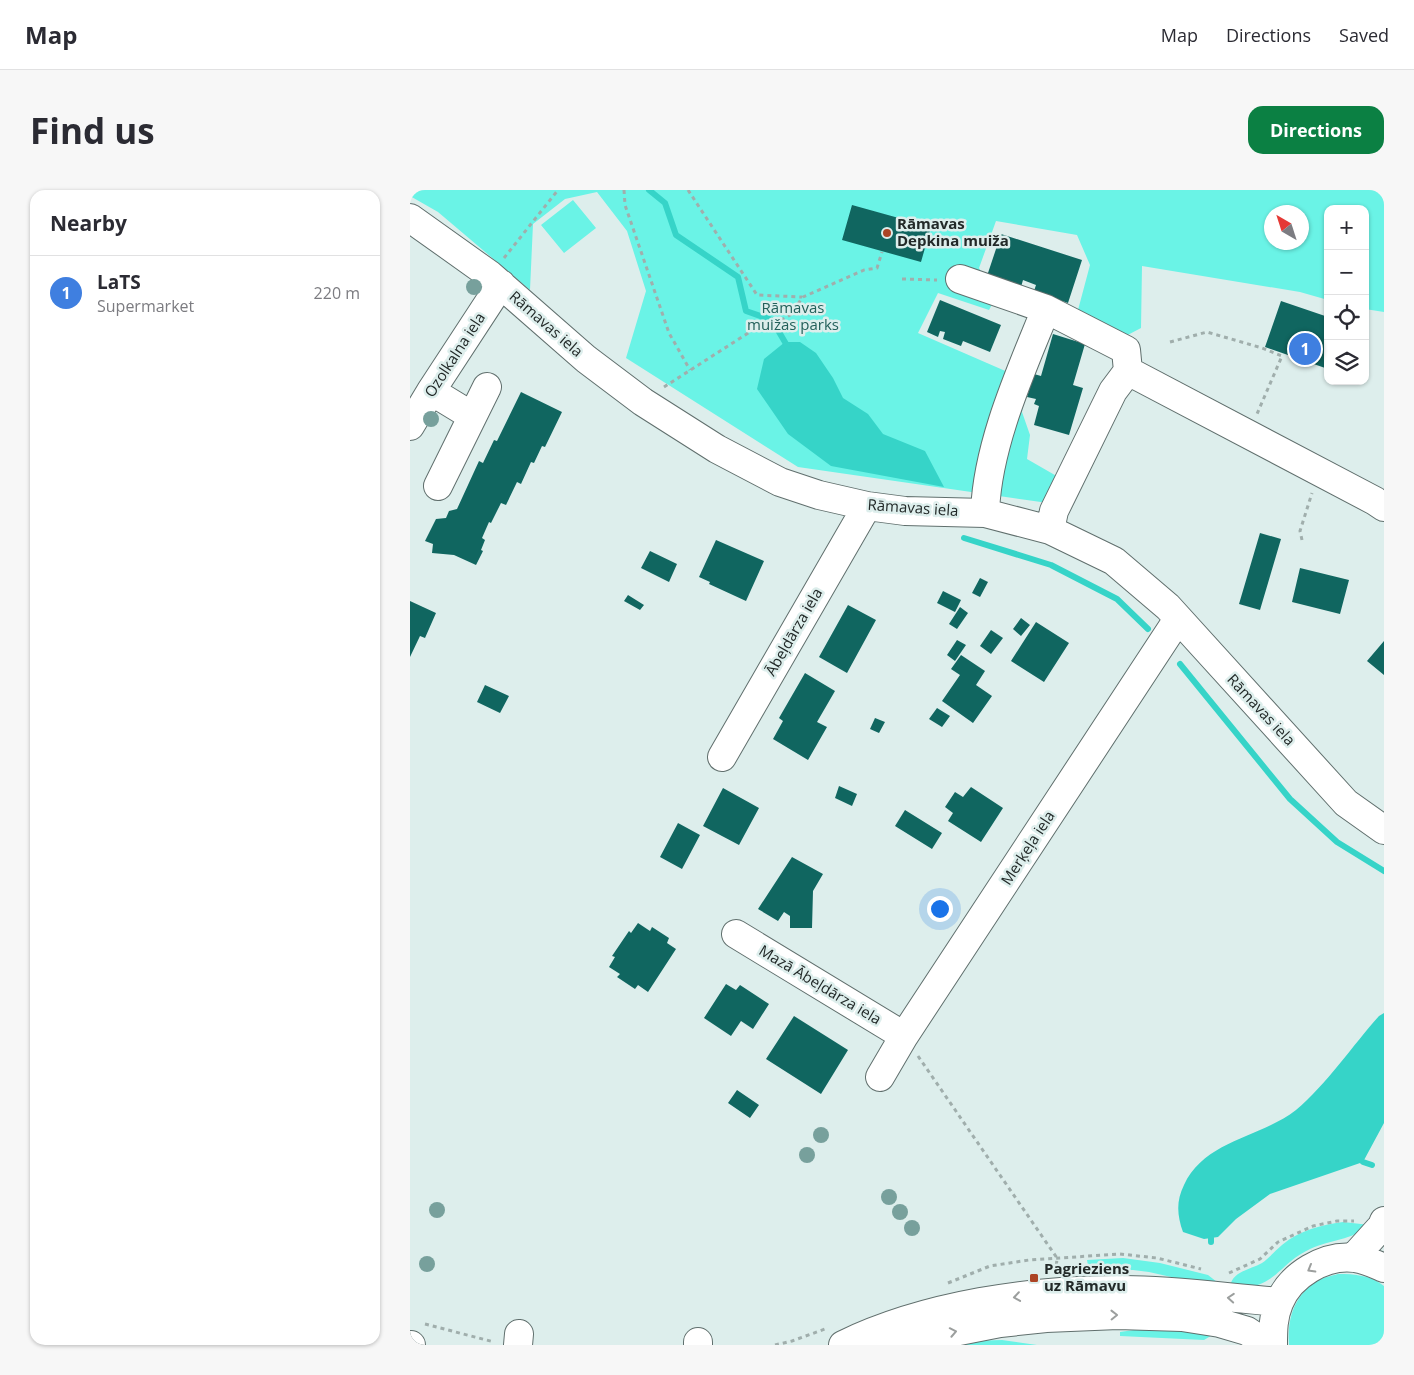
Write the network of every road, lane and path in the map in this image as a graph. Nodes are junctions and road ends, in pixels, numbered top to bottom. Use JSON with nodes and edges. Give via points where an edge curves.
{"nodes":[{"id":1,"x":558,"y":190,"type":"edge"},
{"id":2,"x":624,"y":190,"type":"edge"},
{"id":3,"x":688,"y":190,"type":"edge"},
{"id":4,"x":410,"y":218,"type":"edge"},
{"id":5,"x":882,"y":252,"type":"dead end"},
{"id":6,"x":495,"y":279,"type":"junction"},
{"id":7,"x":960,"y":279,"type":"joint"},
{"id":8,"x":902,"y":280,"type":"dead end"},
{"id":9,"x":803,"y":297,"type":"junction"},
{"id":10,"x":1046,"y":309,"type":"junction"},
{"id":11,"x":1170,"y":342,"type":"dead end"},
{"id":12,"x":690,"y":370,"type":"junction"},
{"id":13,"x":1128,"y":371,"type":"junction"},
{"id":14,"x":487,"y":387,"type":"dead end"},
{"id":15,"x":431,"y":391,"type":"junction"},
{"id":16,"x":643,"y":402,"type":"junction"},
{"id":17,"x":472,"y":416,"type":"junction"},
{"id":18,"x":410,"y":426,"type":"edge"},
{"id":19,"x":1248,"y":435,"type":"junction"},
{"id":20,"x":1319,"y":472,"type":"junction"},
{"id":21,"x":438,"y":486,"type":"dead end"},
{"id":22,"x":867,"y":506,"type":"junction"},
{"id":23,"x":1384,"y":507,"type":"edge"},
{"id":24,"x":985,"y":512,"type":"junction"},
{"id":25,"x":1050,"y":530,"type":"junction"},
{"id":26,"x":1302,"y":540,"type":"dead end"},
{"id":27,"x":1178,"y":619,"type":"junction"},
{"id":28,"x":722,"y":758,"type":"dead end"},
{"id":29,"x":1384,"y":830,"type":"edge"},
{"id":30,"x":736,"y":934,"type":"dead end"},
{"id":31,"x":904,"y":1036,"type":"junction"},
{"id":32,"x":880,"y":1077,"type":"dead end"},
{"id":33,"x":1383,"y":1223,"type":"edge"},
{"id":34,"x":1354,"y":1257,"type":"junction"},
{"id":35,"x":1057,"y":1258,"type":"dead end"},
{"id":36,"x":1384,"y":1268,"type":"edge"},
{"id":37,"x":1225,"y":1274,"type":"dead end"},
{"id":38,"x":1279,"y":1302,"type":"junction"},
{"id":39,"x":413,"y":1337,"type":"edge"},
{"id":40,"x":511,"y":1341,"type":"edge"},
{"id":41,"x":843,"y":1345,"type":"edge"},
{"id":42,"x":888,"y":1345,"type":"edge"},
{"id":43,"x":1268,"y":1345,"type":"edge"},
{"id":44,"x":1273,"y":1345,"type":"edge"}],
"edges":[{"from":1,"to":6,"type":"path"},
{"from":2,"to":12,"type":"path","via":[[624,205],[669,333]]},
{"from":3,"to":9,"type":"path","via":[[757,295]]},
{"from":4,"to":6,"type":"street","name":"Rāmavas iela"},
{"from":5,"to":9,"type":"path","via":[[877,268],[864,270]]},
{"from":6,"to":15,"type":"street","name":"Ozolkalna iela"},
{"from":6,"to":16,"type":"street","name":"Rāmavas iela","via":[[586,360]]},
{"from":7,"to":8,"type":"path"},
{"from":7,"to":10,"type":"street"},
{"from":9,"to":12,"type":"path","via":[[790,315],[771,326],[756,328]]},
{"from":10,"to":13,"type":"street","via":[[1126,350]]},
{"from":10,"to":24,"type":"street","via":[[1010,401],[988,475]]},
{"from":11,"to":19,"type":"path","via":[[1207,332],[1282,356]]},
{"from":12,"to":16,"type":"path"},
{"from":13,"to":19,"type":"street"},
{"from":13,"to":25,"type":"street","via":[[1113,391],[1054,511]]},
{"from":14,"to":17,"type":"street"},
{"from":15,"to":17,"type":"street"},
{"from":15,"to":18,"type":"street","name":"Ozolkalna iela"},
{"from":16,"to":22,"type":"street","name":"Rāmavas iela","via":[[717,449],[780,482]]},
{"from":17,"to":21,"type":"street"},
{"from":19,"to":20,"type":"street"},
{"from":20,"to":23,"type":"street"},
{"from":20,"to":26,"type":"path","via":[[1300,531]]},
{"from":22,"to":24,"type":"street","name":"Rāmavas iela","via":[[905,511]]},
{"from":22,"to":28,"type":"street","name":"Ābeļdārza iela"},
{"from":24,"to":25,"type":"street","name":"Rāmavas iela"},
{"from":25,"to":27,"type":"street","name":"Rāmavas iela","via":[[1114,561]]},
{"from":27,"to":29,"type":"street","name":"Rāmavas iela","via":[[1346,803]]},
{"from":27,"to":31,"type":"street","name":"Merķeļa iela"},
{"from":30,"to":31,"type":"street","name":"Mazā Ābeļdārza iela"},
{"from":31,"to":32,"type":"street","name":"Merķeļa iela"},
{"from":31,"to":35,"type":"path"},
{"from":33,"to":34,"type":"street"},
{"from":33,"to":37,"type":"path","via":[[1358,1220],[1313,1226],[1278,1242],[1260,1259]]},
{"from":34,"to":36,"type":"street"},
{"from":34,"to":38,"type":"street","one_way":true,"via":[[1310,1268],[1292,1282]]},
{"from":38,"to":41,"type":"street","one_way":true,"via":[[1135,1290],[1072,1291],[975,1303],[934,1312]]},
{"from":38,"to":44,"type":"street","via":[[1273,1324]]},
{"from":39,"to":40,"type":"path"},
{"from":42,"to":43,"type":"street","one_way":true,"via":[[1000,1322],[1118,1315],[1182,1317],[1220,1323],[1247,1331]]}]}
